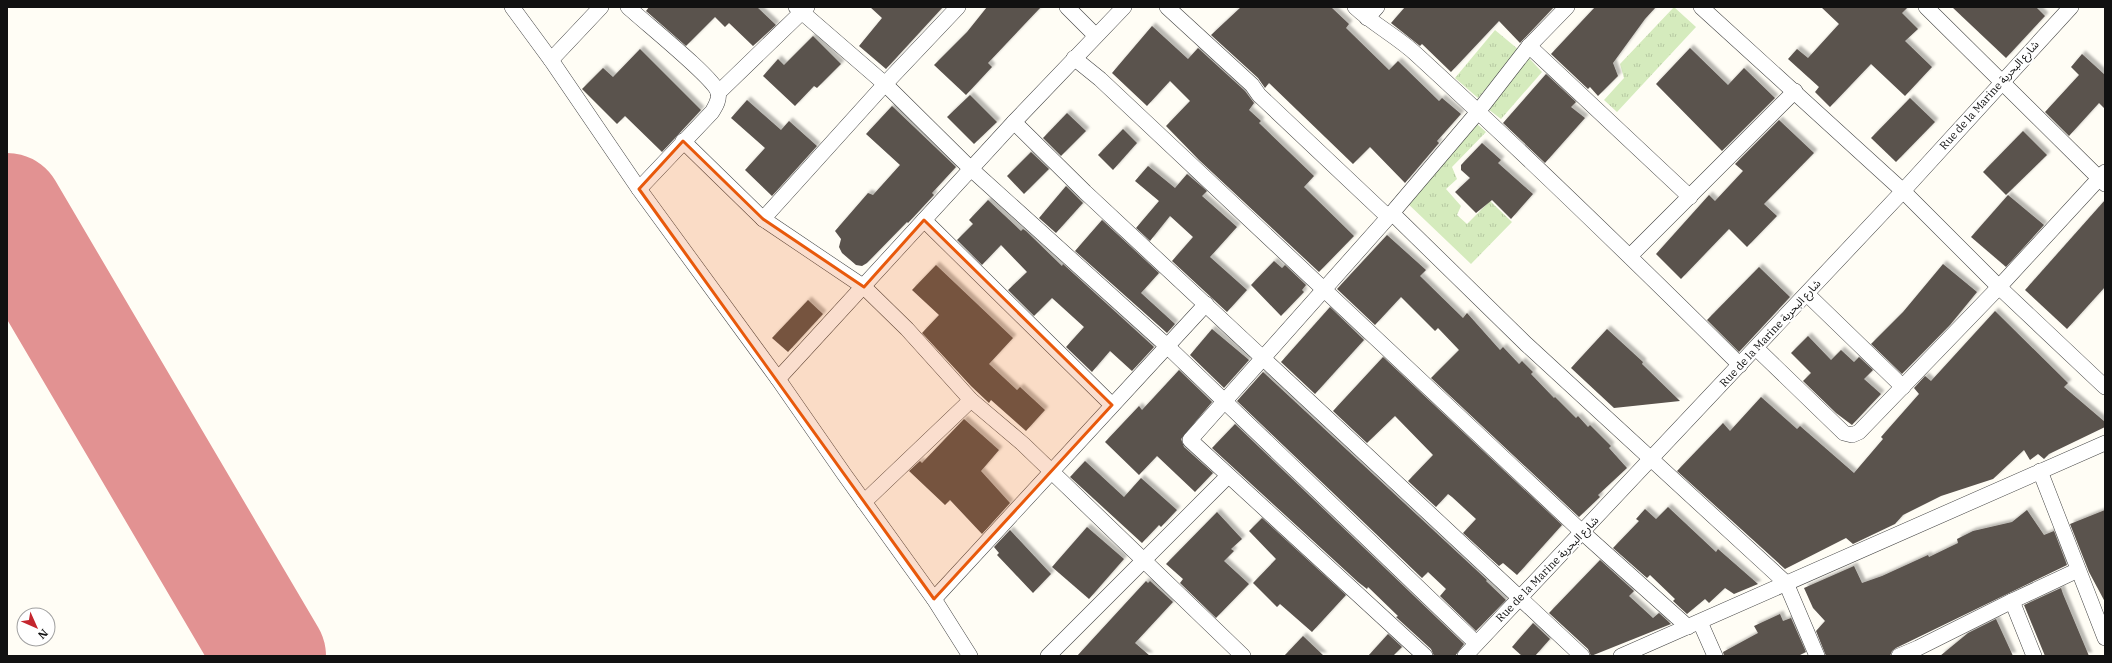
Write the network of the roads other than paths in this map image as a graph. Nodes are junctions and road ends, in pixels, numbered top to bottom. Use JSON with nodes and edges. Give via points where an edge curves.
{"nodes":[{"id":1,"x":512,"y":7,"type":"edge"},
{"id":2,"x":600,"y":7,"type":"edge"},
{"id":3,"x":628,"y":7,"type":"edge"},
{"id":4,"x":958,"y":7,"type":"edge"},
{"id":5,"x":1067,"y":7,"type":"edge"},
{"id":6,"x":1124,"y":7,"type":"edge"},
{"id":7,"x":1167,"y":7,"type":"edge"},
{"id":8,"x":1355,"y":7,"type":"edge"},
{"id":9,"x":1377,"y":7,"type":"edge"},
{"id":10,"x":1567,"y":7,"type":"edge"},
{"id":11,"x":1701,"y":7,"type":"edge"},
{"id":12,"x":1926,"y":7,"type":"edge"},
{"id":13,"x":2071,"y":7,"type":"edge"},
{"id":14,"x":802,"y":9,"type":"edge"},
{"id":15,"x":1367,"y":18,"type":"junction"},
{"id":16,"x":1095,"y":35,"type":"junction"},
{"id":17,"x":1529,"y":46,"type":"junction"},
{"id":18,"x":1074,"y":58,"type":"junction"},
{"id":19,"x":551,"y":60,"type":"junction"},
{"id":20,"x":2002,"y":81,"type":"junction"},
{"id":21,"x":886,"y":84,"type":"junction"},
{"id":22,"x":1795,"y":91,"type":"junction"},
{"id":23,"x":718,"y":93,"type":"junction"},
{"id":24,"x":1478,"y":112,"type":"junction"},
{"id":25,"x":1014,"y":122,"type":"junction"},
{"id":26,"x":683,"y":141,"type":"junction"},
{"id":27,"x":971,"y":169,"type":"junction"},
{"id":28,"x":2103,"y":178,"type":"edge"},
{"id":29,"x":639,"y":189,"type":"junction"},
{"id":30,"x":1903,"y":192,"type":"junction"},
{"id":31,"x":1690,"y":197,"type":"junction"},
{"id":32,"x":1392,"y":213,"type":"junction"},
{"id":33,"x":763,"y":220,"type":"junction"},
{"id":34,"x":924,"y":220,"type":"junction"},
{"id":35,"x":1630,"y":256,"type":"junction"},
{"id":36,"x":864,"y":287,"type":"junction"},
{"id":37,"x":1999,"y":287,"type":"junction"},
{"id":38,"x":1323,"y":290,"type":"junction"},
{"id":39,"x":1807,"y":294,"type":"junction"},
{"id":40,"x":1206,"y":304,"type":"junction"},
{"id":41,"x":1166,"y":345,"type":"junction"},
{"id":42,"x":1756,"y":348,"type":"junction"},
{"id":43,"x":1263,"y":357,"type":"junction"},
{"id":44,"x":1740,"y":364,"type":"junction"},
{"id":45,"x":778,"y":379,"type":"junction"},
{"id":46,"x":1903,"y":387,"type":"junction"},
{"id":47,"x":2105,"y":387,"type":"edge"},
{"id":48,"x":971,"y":400,"type":"junction"},
{"id":49,"x":1226,"y":402,"type":"junction"},
{"id":50,"x":1112,"y":405,"type":"junction"},
{"id":51,"x":2105,"y":443,"type":"edge"},
{"id":52,"x":1651,"y":460,"type":"junction"},
{"id":53,"x":2040,"y":472,"type":"junction"},
{"id":54,"x":1051,"y":473,"type":"junction"},
{"id":55,"x":1228,"y":476,"type":"junction"},
{"id":56,"x":864,"y":502,"type":"junction"},
{"id":57,"x":1582,"y":532,"type":"junction"},
{"id":58,"x":1145,"y":560,"type":"junction"},
{"id":59,"x":2078,"y":570,"type":"junction"},
{"id":60,"x":1786,"y":583,"type":"junction"},
{"id":61,"x":1522,"y":598,"type":"junction"},
{"id":62,"x":934,"y":599,"type":"junction"},
{"id":63,"x":2012,"y":601,"type":"junction"},
{"id":64,"x":1694,"y":625,"type":"junction"},
{"id":65,"x":2105,"y":638,"type":"edge"},
{"id":66,"x":1476,"y":643,"type":"junction"},
{"id":67,"x":1920,"y":652,"type":"edge"},
{"id":68,"x":1056,"y":653,"type":"edge"},
{"id":69,"x":970,"y":656,"type":"edge"},
{"id":70,"x":1243,"y":656,"type":"edge"},
{"id":71,"x":1424,"y":656,"type":"edge"},
{"id":72,"x":1465,"y":656,"type":"edge"},
{"id":73,"x":1582,"y":656,"type":"edge"},
{"id":74,"x":1621,"y":656,"type":"edge"},
{"id":75,"x":1715,"y":656,"type":"edge"},
{"id":76,"x":1817,"y":656,"type":"edge"},
{"id":77,"x":1899,"y":656,"type":"edge"},
{"id":78,"x":2034,"y":656,"type":"edge"}],
"edges":[{"from":1,"to":19,"type":"street"},
{"from":2,"to":19,"type":"street"},
{"from":3,"to":23,"type":"street","via":[[711,82]]},
{"from":4,"to":21,"type":"street"},
{"from":5,"to":16,"type":"street"},
{"from":6,"to":16,"type":"street"},
{"from":7,"to":32,"type":"street","via":[[1252,84],[1259,94],[1386,215]]},
{"from":8,"to":15,"type":"street"},
{"from":9,"to":15,"type":"street"},
{"from":10,"to":17,"type":"street"},
{"from":11,"to":22,"type":"street"},
{"from":12,"to":20,"type":"street"},
{"from":13,"to":20,"type":"street","name":"Rue de la Marine شارع البحرية"},
{"from":14,"to":21,"type":"street"},
{"from":14,"to":23,"type":"street"},
{"from":15,"to":24,"type":"street","via":[[1416,54]]},
{"from":16,"to":18,"type":"street"},
{"from":17,"to":24,"type":"street"},
{"from":17,"to":31,"type":"street"},
{"from":18,"to":25,"type":"street"},
{"from":18,"to":38,"type":"street","via":[[1100,79]]},
{"from":19,"to":29,"type":"street"},
{"from":20,"to":28,"type":"street"},
{"from":20,"to":30,"type":"street","name":"Rue de la Marine شارع البحرية"},
{"from":21,"to":27,"type":"street"},
{"from":21,"to":33,"type":"street"},
{"from":22,"to":30,"type":"street"},
{"from":22,"to":31,"type":"street"},
{"from":23,"to":26,"type":"street","via":[[717,104],[712,112]]},
{"from":24,"to":32,"type":"street"},
{"from":24,"to":35,"type":"street"},
{"from":25,"to":27,"type":"street"},
{"from":25,"to":40,"type":"street"},
{"from":26,"to":29,"type":"street"},
{"from":26,"to":33,"type":"street"},
{"from":27,"to":34,"type":"street"},
{"from":27,"to":41,"type":"street"},
{"from":28,"to":37,"type":"street"},
{"from":29,"to":45,"type":"street"},
{"from":30,"to":37,"type":"street"},
{"from":30,"to":39,"type":"street","name":"Rue de la Marine شارع البحرية"},
{"from":31,"to":35,"type":"street"},
{"from":32,"to":38,"type":"street"},
{"from":32,"to":52,"type":"street","via":[[1526,344]]},
{"from":33,"to":36,"type":"street"},
{"from":34,"to":36,"type":"street"},
{"from":34,"to":50,"type":"street"},
{"from":35,"to":44,"type":"street"},
{"from":36,"to":45,"type":"street"},
{"from":36,"to":48,"type":"street","via":[[906,328]]},
{"from":37,"to":46,"type":"street"},
{"from":37,"to":47,"type":"street"},
{"from":38,"to":43,"type":"street"},
{"from":38,"to":57,"type":"street"},
{"from":39,"to":42,"type":"street","name":"Rue de la Marine شارع البحرية"},
{"from":39,"to":46,"type":"street"},
{"from":40,"to":41,"type":"street"},
{"from":40,"to":43,"type":"street"},
{"from":41,"to":49,"type":"street"},
{"from":41,"to":50,"type":"street"},
{"from":42,"to":44,"type":"street","name":"Rue de la Marine شارع البحرية"},
{"from":42,"to":46,"type":"street","via":[[1848,434],[1859,432]]},
{"from":43,"to":49,"type":"street"},
{"from":43,"to":61,"type":"street"},
{"from":44,"to":52,"type":"street","name":"Rue de la Marine شارع البحرية"},
{"from":45,"to":56,"type":"street"},
{"from":48,"to":54,"type":"street","via":[[1023,444]]},
{"from":48,"to":56,"type":"street"},
{"from":49,"to":55,"type":"street","via":[[1190,440]]},
{"from":49,"to":66,"type":"street"},
{"from":50,"to":54,"type":"street"},
{"from":51,"to":53,"type":"street"},
{"from":52,"to":57,"type":"street","name":"Rue de la Marine شارع البحرية"},
{"from":52,"to":60,"type":"street"},
{"from":53,"to":59,"type":"street"},
{"from":53,"to":60,"type":"street"},
{"from":54,"to":58,"type":"street"},
{"from":54,"to":62,"type":"street"},
{"from":55,"to":58,"type":"street"},
{"from":55,"to":71,"type":"street"},
{"from":56,"to":62,"type":"street"},
{"from":57,"to":61,"type":"street","name":"Rue de la Marine شارع البحرية"},
{"from":57,"to":64,"type":"street"},
{"from":58,"to":68,"type":"street"},
{"from":58,"to":70,"type":"street"},
{"from":59,"to":63,"type":"street"},
{"from":59,"to":65,"type":"street"},
{"from":60,"to":64,"type":"street"},
{"from":60,"to":76,"type":"street"},
{"from":61,"to":66,"type":"street","name":"Rue de la Marine شارع البحرية"},
{"from":61,"to":73,"type":"street"},
{"from":62,"to":69,"type":"street"},
{"from":63,"to":67,"type":"street"},
{"from":63,"to":78,"type":"street"},
{"from":64,"to":74,"type":"street"},
{"from":64,"to":75,"type":"street"},
{"from":66,"to":72,"type":"street","name":"Rue de la Marine شارع البحرية"},
{"from":67,"to":77,"type":"street"}]}
